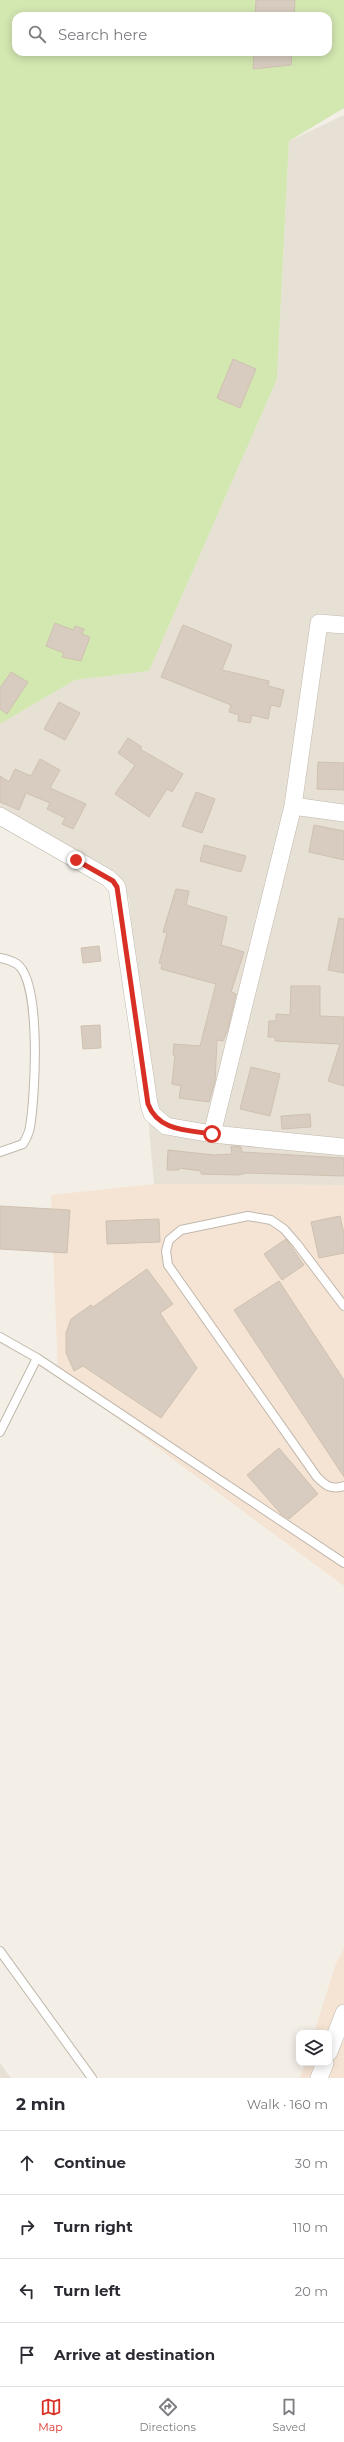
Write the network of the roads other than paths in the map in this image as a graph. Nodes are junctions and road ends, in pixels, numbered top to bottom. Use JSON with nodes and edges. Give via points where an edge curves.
{"nodes":[{"id":1,"x":344,"y":625,"type":"edge"},
{"id":2,"x":293,"y":806,"type":"junction"},
{"id":3,"x":344,"y":813,"type":"edge"},
{"id":4,"x":0,"y":816,"type":"edge"},
{"id":5,"x":0,"y":958,"type":"edge"},
{"id":6,"x":212,"y":1134,"type":"junction"},
{"id":7,"x":344,"y":1147,"type":"edge"},
{"id":8,"x":0,"y":1152,"type":"edge"},
{"id":9,"x":344,"y":1306,"type":"edge"},
{"id":10,"x":0,"y":1337,"type":"edge"},
{"id":11,"x":37,"y":1358,"type":"junction"},
{"id":12,"x":0,"y":1432,"type":"edge"},
{"id":13,"x":344,"y":1486,"type":"edge"},
{"id":14,"x":344,"y":1563,"type":"edge"},
{"id":15,"x":0,"y":1951,"type":"edge"},
{"id":16,"x":344,"y":2013,"type":"edge"},
{"id":17,"x":332,"y":2044,"type":"edge"},
{"id":18,"x":324,"y":2066,"type":"edge"},
{"id":19,"x":92,"y":2078,"type":"edge"},
{"id":20,"x":319,"y":2078,"type":"edge"}],
"edges":[{"from":1,"to":2,"type":"street","via":[[319,623]]},
{"from":2,"to":3,"type":"street"},
{"from":2,"to":6,"type":"street"},
{"from":4,"to":6,"type":"street","via":[[108,878],[117,887],[148,1104],[152,1114],[166,1126]]},
{"from":5,"to":8,"type":"lane","via":[[18,964],[28,981],[34,1008],[33,1103],[30,1129],[23,1144]]},
{"from":6,"to":7,"type":"street"},
{"from":9,"to":13,"type":"lane","via":[[297,1244],[284,1229],[271,1220],[248,1216],[181,1230],[169,1240],[166,1251],[168,1265],[308,1464],[327,1487]]},
{"from":10,"to":11,"type":"lane"},
{"from":11,"to":12,"type":"lane"},
{"from":11,"to":14,"type":"lane"},
{"from":15,"to":19,"type":"lane"},
{"from":16,"to":17,"type":"street"},
{"from":18,"to":20,"type":"street"}]}
